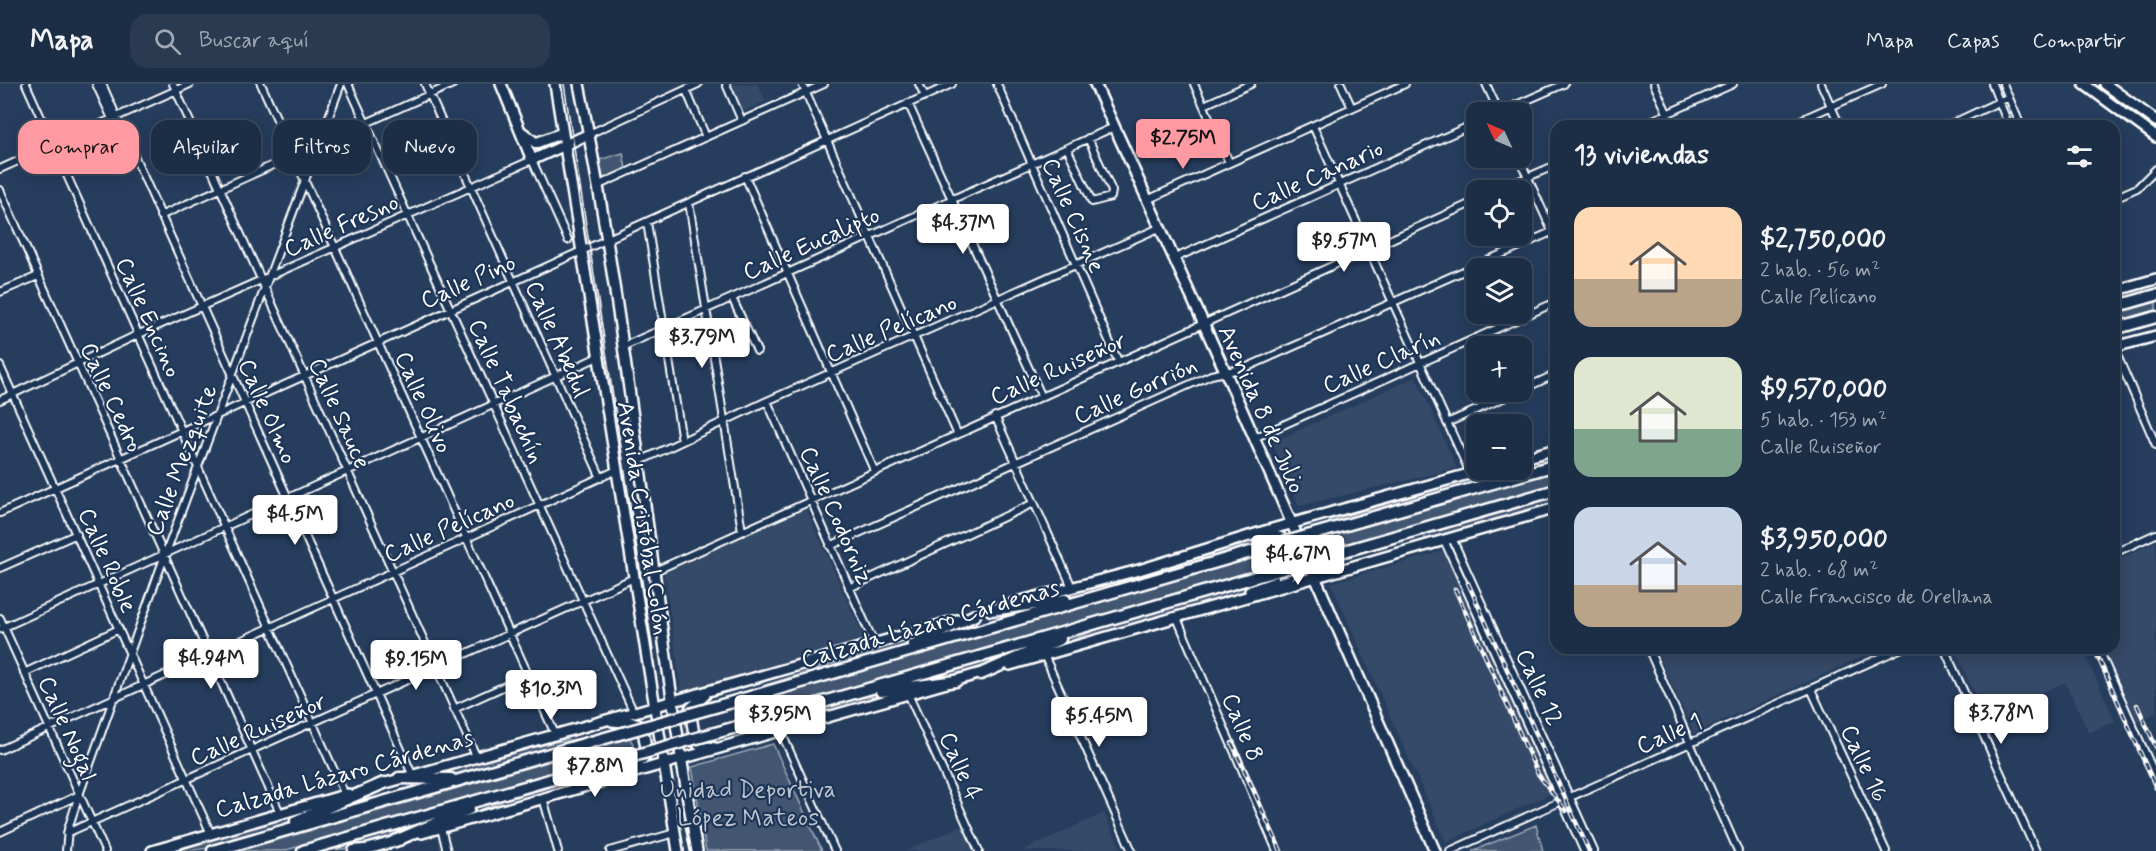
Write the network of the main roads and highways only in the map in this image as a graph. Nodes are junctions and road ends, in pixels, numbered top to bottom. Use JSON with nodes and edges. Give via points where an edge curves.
{"nodes":[{"id":1,"x":501,"y":84,"type":"edge"},
{"id":2,"x":555,"y":84,"type":"edge"},
{"id":3,"x":579,"y":84,"type":"edge"},
{"id":4,"x":1095,"y":84,"type":"edge"},
{"id":5,"x":2084,"y":84,"type":"edge"},
{"id":6,"x":2104,"y":84,"type":"edge"},
{"id":7,"x":2156,"y":121,"type":"edge"},
{"id":8,"x":519,"y":129,"type":"junction"},
{"id":9,"x":562,"y":133,"type":"junction"},
{"id":10,"x":589,"y":134,"type":"junction"},
{"id":11,"x":2156,"y":137,"type":"edge"},
{"id":12,"x":564,"y":144,"type":"junction"},
{"id":13,"x":2156,"y":279,"type":"edge"},
{"id":14,"x":2120,"y":289,"type":"edge"},
{"id":15,"x":2156,"y":295,"type":"edge"},
{"id":16,"x":2120,"y":305,"type":"edge"},
{"id":17,"x":2156,"y":317,"type":"edge"},
{"id":18,"x":2120,"y":327,"type":"edge"},
{"id":19,"x":2156,"y":336,"type":"edge"},
{"id":20,"x":2120,"y":346,"type":"edge"},
{"id":21,"x":1550,"y":451,"type":"edge"},
{"id":22,"x":1532,"y":456,"type":"edge"},
{"id":23,"x":1550,"y":467,"type":"edge"},
{"id":24,"x":1466,"y":474,"type":"edge"},
{"id":25,"x":1550,"y":492,"type":"edge"},
{"id":26,"x":1550,"y":510,"type":"edge"},
{"id":27,"x":1292,"y":524,"type":"junction"},
{"id":28,"x":1265,"y":531,"type":"junction"},
{"id":29,"x":1315,"y":577,"type":"junction"},
{"id":30,"x":1115,"y":591,"type":"junction"},
{"id":31,"x":1209,"y":609,"type":"junction"},
{"id":32,"x":991,"y":610,"type":"junction"},
{"id":33,"x":975,"y":615,"type":"junction"},
{"id":34,"x":1098,"y":622,"type":"junction"},
{"id":35,"x":885,"y":658,"type":"junction"},
{"id":36,"x":981,"y":674,"type":"junction"},
{"id":37,"x":956,"y":681,"type":"junction"},
{"id":38,"x":670,"y":685,"type":"junction"},
{"id":39,"x":652,"y":687,"type":"junction"},
{"id":40,"x":712,"y":691,"type":"junction"},
{"id":41,"x":848,"y":695,"type":"junction"},
{"id":42,"x":673,"y":702,"type":"junction"},
{"id":43,"x":655,"y":707,"type":"junction"},
{"id":44,"x":606,"y":720,"type":"junction"},
{"id":45,"x":719,"y":749,"type":"junction"},
{"id":46,"x":681,"y":760,"type":"junction"},
{"id":47,"x":664,"y":765,"type":"junction"},
{"id":48,"x":624,"y":776,"type":"junction"},
{"id":49,"x":399,"y":778,"type":"junction"},
{"id":50,"x":464,"y":778,"type":"junction"},
{"id":51,"x":384,"y":783,"type":"junction"},
{"id":52,"x":668,"y":785,"type":"junction"},
{"id":53,"x":508,"y":792,"type":"junction"},
{"id":54,"x":687,"y":797,"type":"junction"},
{"id":55,"x":258,"y":838,"type":"junction"},
{"id":56,"x":395,"y":841,"type":"junction"},
{"id":57,"x":363,"y":850,"type":"edge"},
{"id":58,"x":152,"y":851,"type":"edge"},
{"id":59,"x":213,"y":851,"type":"edge"},
{"id":60,"x":303,"y":851,"type":"edge"},
{"id":61,"x":354,"y":851,"type":"edge"},
{"id":62,"x":678,"y":851,"type":"edge"},
{"id":63,"x":697,"y":851,"type":"edge"},
{"id":64,"x":1435,"y":851,"type":"edge"}],
"edges":[{"from":1,"to":8,"type":"main road"},
{"from":2,"to":9,"type":"main road","name":"Avenida Cristóbal Colón"},
{"from":3,"to":10,"type":"main road","name":"Avenida Cristóbal Colón"},
{"from":4,"to":27,"type":"main road","name":"Avenida 8 de Julio"},
{"from":5,"to":11,"type":"main road"},
{"from":6,"to":7,"type":"main road"},
{"from":8,"to":9,"type":"main road","via":[[536,143]]},
{"from":8,"to":12,"type":"main road","name":"Calle Fresno","via":[[532,160]]},
{"from":9,"to":12,"type":"main road","name":"Avenida Cristóbal Colón"},
{"from":10,"to":12,"type":"main road","name":"Calle Fresno"},
{"from":10,"to":38,"type":"main road","name":"Avenida Cristóbal Colón","via":[[609,240]]},
{"from":12,"to":39,"type":"main road","name":"Avenida Cristóbal Colón"},
{"from":13,"to":14,"type":"main road"},
{"from":15,"to":16,"type":"highway"},
{"from":17,"to":18,"type":"highway"},
{"from":19,"to":20,"type":"main road"},
{"from":21,"to":22,"type":"main road"},
{"from":23,"to":30,"type":"highway","name":"Calzada Lázaro Cárdenas","bridge":true},
{"from":24,"to":27,"type":"main road","name":"Calzada Lázaro Cárdenas"},
{"from":25,"to":34,"type":"highway","name":"Calzada Lázaro Cárdenas","bridge":true},
{"from":26,"to":29,"type":"main road"},
{"from":27,"to":28,"type":"main road","name":"Calzada Lázaro Cárdenas"},
{"from":27,"to":29,"type":"main road","name":"Avenida 8 de Julio"},
{"from":28,"to":31,"type":"main road","via":[[1281,538],[1293,567],[1290,575]]},
{"from":28,"to":32,"type":"main road","name":"Calzada Lázaro Cárdenas"},
{"from":29,"to":31,"type":"main road"},
{"from":29,"to":64,"type":"main road","name":"Avenida 8 de Julio"},
{"from":30,"to":32,"type":"highway"},
{"from":30,"to":35,"type":"highway","name":"Calzada Lázaro Cárdenas"},
{"from":31,"to":36,"type":"main road"},
{"from":32,"to":33,"type":"main road","name":"Calzada Lázaro Cárdenas"},
{"from":33,"to":35,"type":"highway"},
{"from":33,"to":40,"type":"main road","name":"Calzada Lázaro Cárdenas"},
{"from":34,"to":36,"type":"highway"},
{"from":34,"to":41,"type":"highway","name":"Calzada Lázaro Cárdenas"},
{"from":35,"to":50,"type":"highway","name":"Calzada Lázaro Cárdenas","bridge":true},
{"from":36,"to":37,"type":"main road"},
{"from":37,"to":41,"type":"highway"},
{"from":37,"to":45,"type":"main road"},
{"from":38,"to":39,"type":"main road","via":[[664,691]]},
{"from":38,"to":42,"type":"main road","name":"Avenida Cristóbal Colón"},
{"from":39,"to":43,"type":"main road","name":"Avenida Cristóbal Colón"},
{"from":40,"to":42,"type":"main road","name":"Calzada Lázaro Cárdenas"},
{"from":40,"to":45,"type":"main road","via":[[694,703],[689,712],[696,744]]},
{"from":41,"to":53,"type":"highway","name":"Calzada Lázaro Cárdenas","bridge":true},
{"from":42,"to":43,"type":"main road","name":"Calzada Lázaro Cárdenas"},
{"from":42,"to":46,"type":"main road","name":"Avenida Cristóbal Colón"},
{"from":43,"to":44,"type":"main road","name":"Calzada Lázaro Cárdenas"},
{"from":43,"to":47,"type":"main road","name":"Avenida Cristóbal Colón"},
{"from":44,"to":48,"type":"main road","via":[[636,723],[643,730],[647,754],[641,764]]},
{"from":44,"to":49,"type":"main road","name":"Calzada Lázaro Cárdenas"},
{"from":45,"to":46,"type":"main road"},
{"from":46,"to":47,"type":"main road"},
{"from":46,"to":54,"type":"main road","name":"Avenida Cristóbal Colón"},
{"from":47,"to":48,"type":"main road"},
{"from":47,"to":52,"type":"main road","name":"Avenida Cristóbal Colón"},
{"from":48,"to":56,"type":"main road"},
{"from":49,"to":50,"type":"highway"},
{"from":49,"to":51,"type":"main road","name":"Calzada Lázaro Cárdenas"},
{"from":50,"to":55,"type":"highway","name":"Calzada Lázaro Cárdenas"},
{"from":51,"to":55,"type":"highway"},
{"from":51,"to":58,"type":"main road","name":"Calzada Lázaro Cárdenas"},
{"from":52,"to":54,"type":"main road"},
{"from":52,"to":62,"type":"main road","name":"Avenida Cristóbal Colón"},
{"from":53,"to":56,"type":"highway"},
{"from":53,"to":60,"type":"highway","name":"Calzada Lázaro Cárdenas"},
{"from":54,"to":63,"type":"main road","name":"Avenida Cristóbal Colón"},
{"from":55,"to":59,"type":"highway","name":"Calzada Lázaro Cárdenas"},
{"from":56,"to":57,"type":"main road"},
{"from":57,"to":61,"type":"highway"}]}
